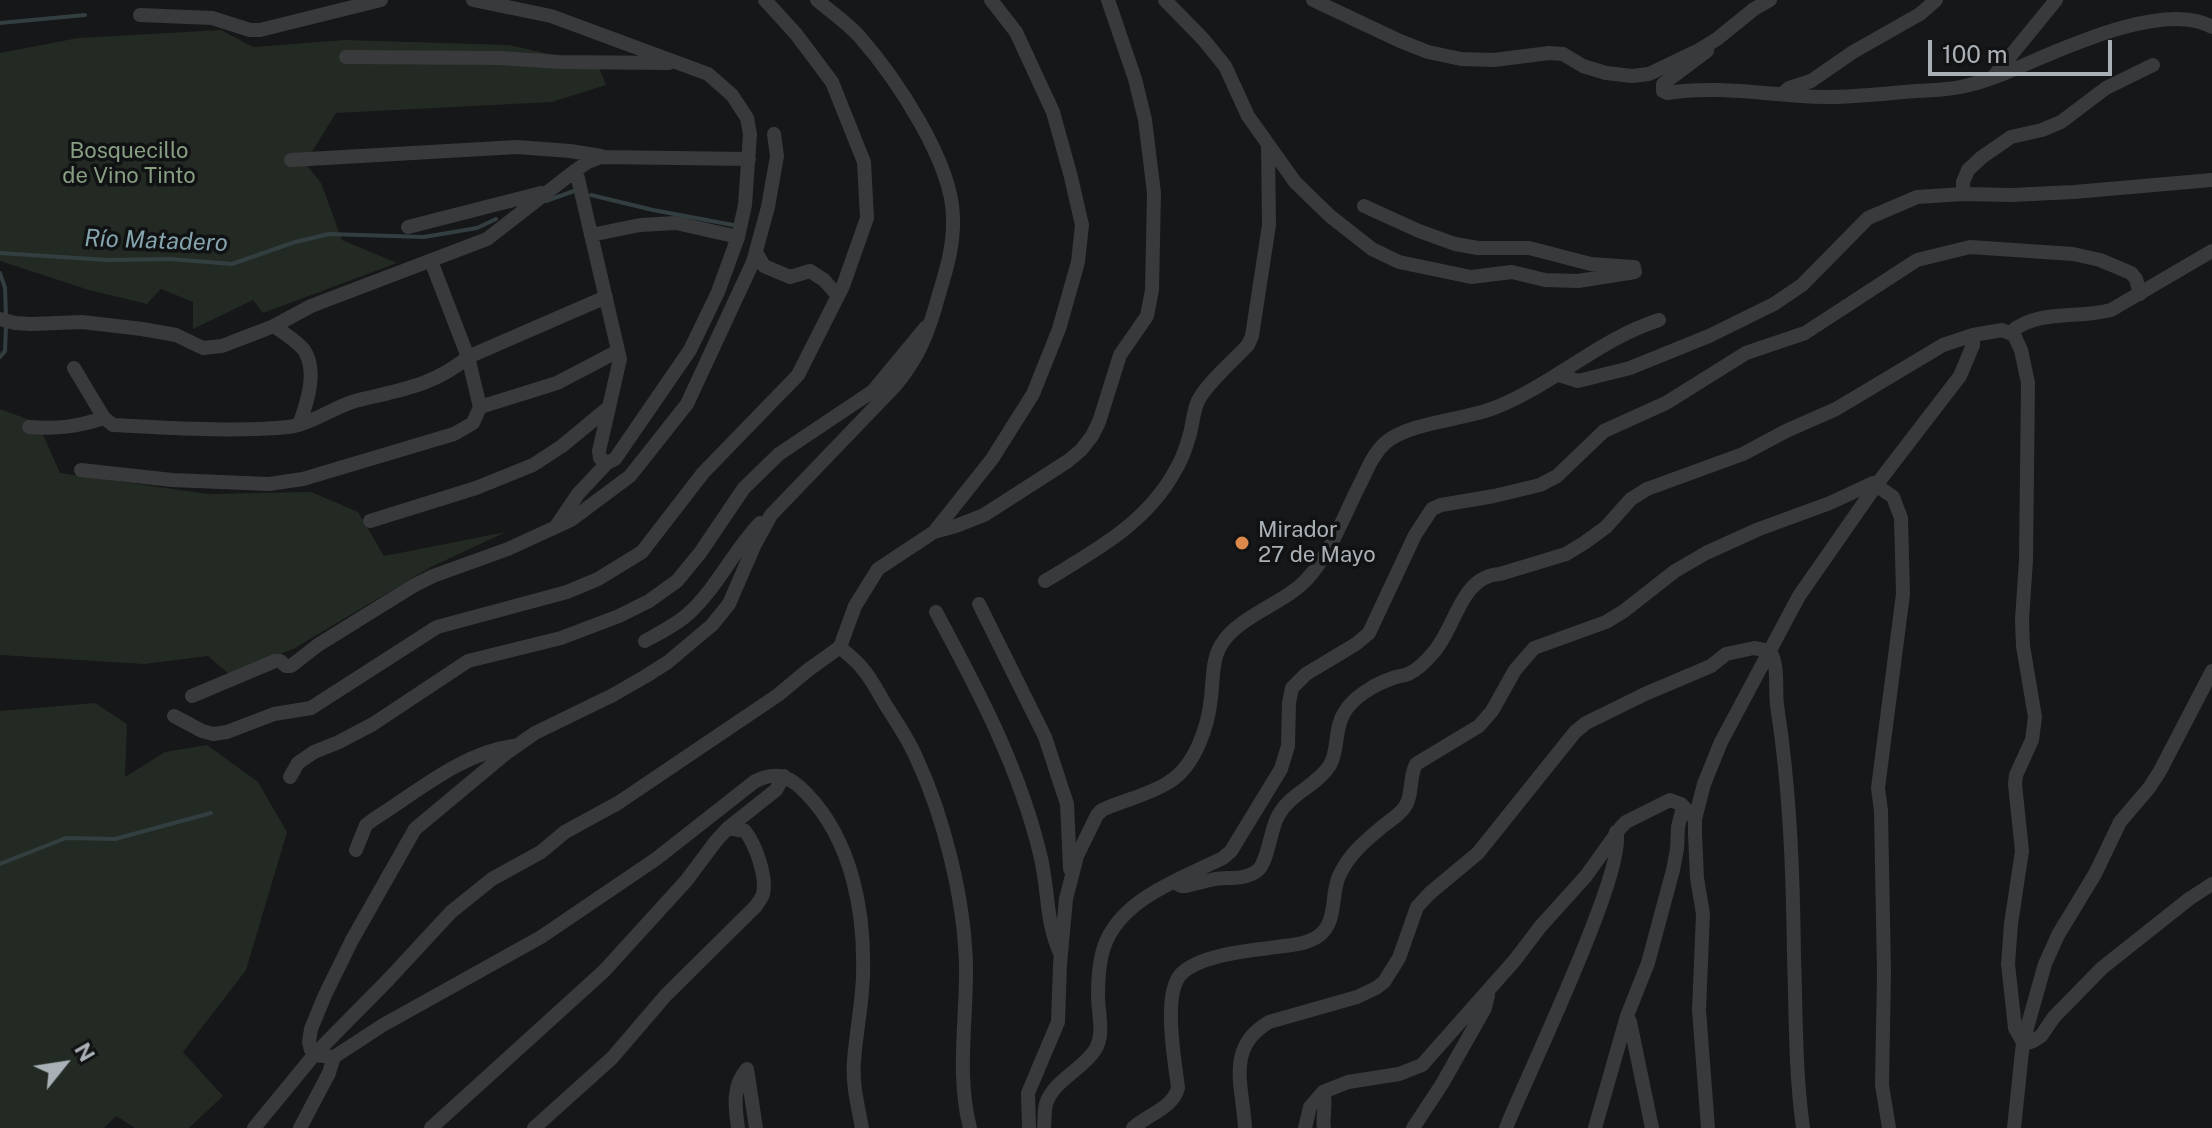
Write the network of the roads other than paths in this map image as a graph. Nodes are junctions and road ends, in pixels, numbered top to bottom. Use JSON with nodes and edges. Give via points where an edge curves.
{"nodes":[{"id":1,"x":381,"y":0,"type":"edge"},
{"id":2,"x":473,"y":0,"type":"edge"},
{"id":3,"x":765,"y":0,"type":"edge"},
{"id":4,"x":817,"y":0,"type":"edge"},
{"id":5,"x":991,"y":0,"type":"edge"},
{"id":6,"x":1108,"y":0,"type":"edge"},
{"id":7,"x":1154,"y":0,"type":"edge"},
{"id":8,"x":1165,"y":0,"type":"edge"},
{"id":9,"x":1313,"y":0,"type":"edge"},
{"id":10,"x":1770,"y":0,"type":"edge"},
{"id":11,"x":1936,"y":0,"type":"edge"},
{"id":12,"x":2056,"y":0,"type":"edge"},
{"id":13,"x":140,"y":15,"type":"dead end"},
{"id":14,"x":2212,"y":27,"type":"edge"},
{"id":15,"x":1706,"y":46,"type":"junction"},
{"id":16,"x":346,"y":57,"type":"dead end"},
{"id":17,"x":681,"y":63,"type":"junction"},
{"id":18,"x":2153,"y":65,"type":"dead end"},
{"id":19,"x":1994,"y":76,"type":"junction"},
{"id":20,"x":1233,"y":82,"type":"junction"},
{"id":21,"x":1782,"y":94,"type":"junction"},
{"id":22,"x":774,"y":134,"type":"dead end"},
{"id":23,"x":1268,"y":143,"type":"junction"},
{"id":24,"x":601,"y":157,"type":"junction"},
{"id":25,"x":749,"y":159,"type":"junction"},
{"id":26,"x":291,"y":160,"type":"dead end"},
{"id":27,"x":576,"y":170,"type":"junction"},
{"id":28,"x":2212,"y":180,"type":"edge"},
{"id":29,"x":549,"y":191,"type":"junction"},
{"id":30,"x":1963,"y":194,"type":"junction"},
{"id":31,"x":1364,"y":206,"type":"dead end"},
{"id":32,"x":408,"y":227,"type":"dead end"},
{"id":33,"x":591,"y":235,"type":"junction"},
{"id":34,"x":738,"y":237,"type":"junction"},
{"id":35,"x":2212,"y":251,"type":"edge"},
{"id":36,"x":756,"y":252,"type":"junction"},
{"id":37,"x":431,"y":261,"type":"junction"},
{"id":38,"x":2140,"y":294,"type":"junction"},
{"id":39,"x":838,"y":296,"type":"junction"},
{"id":40,"x":606,"y":297,"type":"junction"},
{"id":41,"x":0,"y":319,"type":"edge"},
{"id":42,"x":932,"y":319,"type":"junction"},
{"id":43,"x":1659,"y":320,"type":"dead end"},
{"id":44,"x":274,"y":326,"type":"junction"},
{"id":45,"x":2011,"y":332,"type":"junction"},
{"id":46,"x":1973,"y":335,"type":"junction"},
{"id":47,"x":618,"y":351,"type":"junction"},
{"id":48,"x":468,"y":357,"type":"junction"},
{"id":49,"x":74,"y":368,"type":"dead end"},
{"id":50,"x":1559,"y":375,"type":"junction"},
{"id":51,"x":480,"y":407,"type":"junction"},
{"id":52,"x":608,"y":408,"type":"junction"},
{"id":53,"x":104,"y":418,"type":"junction"},
{"id":54,"x":299,"y":425,"type":"junction"},
{"id":55,"x":29,"y":427,"type":"dead end"},
{"id":56,"x":607,"y":463,"type":"junction"},
{"id":57,"x":81,"y":470,"type":"dead end"},
{"id":58,"x":1877,"y":484,"type":"junction"},
{"id":59,"x":771,"y":515,"type":"junction"},
{"id":60,"x":370,"y":521,"type":"dead end"},
{"id":61,"x":555,"y":528,"type":"junction"},
{"id":62,"x":934,"y":532,"type":"junction"},
{"id":63,"x":1045,"y":581,"type":"dead end"},
{"id":64,"x":979,"y":604,"type":"dead end"},
{"id":65,"x":936,"y":612,"type":"dead end"},
{"id":66,"x":645,"y":641,"type":"dead end"},
{"id":67,"x":840,"y":647,"type":"junction"},
{"id":68,"x":1770,"y":651,"type":"junction"},
{"id":69,"x":2212,"y":671,"type":"edge"},
{"id":70,"x":192,"y":696,"type":"dead end"},
{"id":71,"x":174,"y":716,"type":"dead end"},
{"id":72,"x":517,"y":746,"type":"junction"},
{"id":73,"x":784,"y":776,"type":"junction"},
{"id":74,"x":290,"y":777,"type":"dead end"},
{"id":75,"x":1683,"y":807,"type":"junction"},
{"id":76,"x":1695,"y":819,"type":"junction"},
{"id":77,"x":728,"y":828,"type":"junction"},
{"id":78,"x":1616,"y":832,"type":"junction"},
{"id":79,"x":356,"y":850,"type":"dead end"},
{"id":80,"x":1071,"y":882,"type":"junction"},
{"id":81,"x":1174,"y":882,"type":"junction"},
{"id":82,"x":2212,"y":884,"type":"edge"},
{"id":83,"x":1061,"y":956,"type":"junction"},
{"id":84,"x":1486,"y":992,"type":"junction"},
{"id":85,"x":1627,"y":1016,"type":"junction"},
{"id":86,"x":2023,"y":1042,"type":"junction"},
{"id":87,"x":314,"y":1055,"type":"junction"},
{"id":88,"x":334,"y":1057,"type":"junction"},
{"id":89,"x":1323,"y":1092,"type":"junction"},
{"id":90,"x":254,"y":1128,"type":"edge"},
{"id":91,"x":300,"y":1128,"type":"edge"},
{"id":92,"x":431,"y":1128,"type":"edge"},
{"id":93,"x":534,"y":1128,"type":"edge"},
{"id":94,"x":738,"y":1128,"type":"edge"},
{"id":95,"x":756,"y":1128,"type":"edge"},
{"id":96,"x":862,"y":1128,"type":"edge"},
{"id":97,"x":970,"y":1128,"type":"edge"},
{"id":98,"x":1029,"y":1128,"type":"edge"},
{"id":99,"x":1044,"y":1128,"type":"edge"},
{"id":100,"x":1133,"y":1128,"type":"edge"},
{"id":101,"x":1245,"y":1128,"type":"edge"},
{"id":102,"x":1305,"y":1128,"type":"edge"},
{"id":103,"x":1324,"y":1128,"type":"edge"},
{"id":104,"x":1413,"y":1128,"type":"edge"},
{"id":105,"x":1506,"y":1128,"type":"edge"},
{"id":106,"x":1595,"y":1128,"type":"edge"},
{"id":107,"x":1652,"y":1128,"type":"edge"},
{"id":108,"x":1708,"y":1128,"type":"edge"},
{"id":109,"x":1803,"y":1128,"type":"edge"},
{"id":110,"x":1889,"y":1128,"type":"edge"},
{"id":111,"x":2014,"y":1128,"type":"edge"}],
"edges":[{"from":1,"to":13,"type":"street","via":[[260,30],[212,18]]},
{"from":2,"to":17,"type":"street","via":[[551,16]]},
{"from":3,"to":39,"type":"street","via":[[832,82],[864,162],[867,218]]},
{"from":4,"to":42,"type":"street","via":[[858,35],[889,74],[944,170],[953,213],[951,254]]},
{"from":5,"to":62,"type":"street","via":[[1016,32],[1053,112],[1082,225],[1078,262],[1059,329],[1033,394],[992,459]]},
{"from":6,"to":62,"type":"street","via":[[1145,120],[1154,193],[1147,316],[1120,355],[1099,422],[1081,450],[984,515]]},
{"from":7,"to":20,"type":"street"},
{"from":8,"to":20,"type":"street","via":[[1225,66]]},
{"from":9,"to":15,"type":"street","via":[[1400,41],[1461,59],[1563,54],[1583,66],[1632,76],[1649,74]]},
{"from":10,"to":15,"type":"street"},
{"from":11,"to":21,"type":"street","via":[[1811,81]]},
{"from":12,"to":19,"type":"street"},
{"from":14,"to":19,"type":"street","via":[[2197,18],[2152,16],[2067,43]]},
{"from":15,"to":21,"type":"street","via":[[1707,51],[1663,84],[1663,91]]},
{"from":16,"to":17,"type":"street"},
{"from":17,"to":25,"type":"street","via":[[708,74],[741,107],[750,134]]},
{"from":18,"to":30,"type":"street","via":[[2106,88],[2061,122],[2011,137],[1968,170]]},
{"from":19,"to":21,"type":"street","via":[[1957,88],[1831,97]]},
{"from":20,"to":23,"type":"street"},
{"from":22,"to":36,"type":"street","via":[[777,156]]},
{"from":23,"to":31,"type":"street","via":[[1295,182],[1330,216],[1372,249],[1399,262],[1462,276],[1512,272],[1561,281],[1635,272],[1634,267],[1591,264],[1529,248],[1455,244]]},
{"from":23,"to":63,"type":"street","via":[[1269,225],[1248,345],[1197,402],[1189,438],[1157,497],[1133,524]]},
{"from":24,"to":25,"type":"street"},
{"from":24,"to":26,"type":"street","via":[[517,147]]},
{"from":24,"to":27,"type":"street"},
{"from":25,"to":34,"type":"street"},
{"from":27,"to":29,"type":"street"},
{"from":27,"to":33,"type":"street"},
{"from":28,"to":30,"type":"street","via":[[2074,192]]},
{"from":29,"to":32,"type":"street"},
{"from":29,"to":37,"type":"street","via":[[487,239]]},
{"from":30,"to":50,"type":"street","via":[[1917,197],[1868,218],[1790,295],[1709,336],[1595,378],[1578,381]]},
{"from":33,"to":34,"type":"street","via":[[676,223]]},
{"from":33,"to":40,"type":"street"},
{"from":34,"to":56,"type":"street","via":[[690,350],[615,459]]},
{"from":35,"to":38,"type":"street"},
{"from":36,"to":39,"type":"street","via":[[764,266],[790,277],[810,271]]},
{"from":36,"to":61,"type":"street","via":[[687,404],[630,476]]},
{"from":37,"to":44,"type":"street","via":[[311,306]]},
{"from":37,"to":48,"type":"street"},
{"from":38,"to":45,"type":"street","via":[[2111,310],[2048,317]]},
{"from":38,"to":81,"type":"street","via":[[2131,273],[2073,254],[1970,247],[1917,260],[1805,333],[1746,353],[1666,403],[1604,431],[1557,476],[1540,485],[1432,509],[1369,633],[1292,688],[1281,769],[1236,844],[1223,858]]},
{"from":39,"to":71,"type":"street","via":[[798,375],[703,473],[642,552],[625,564],[567,592],[437,627],[311,708],[213,734]]},
{"from":40,"to":47,"type":"street"},
{"from":40,"to":48,"type":"street"},
{"from":41,"to":44,"type":"street","via":[[142,329],[209,349]]},
{"from":42,"to":59,"type":"street","via":[[908,371]]},
{"from":42,"to":74,"type":"street","via":[[873,391],[779,454],[744,488],[677,581],[649,601],[561,638],[468,661],[373,724],[314,752]]},
{"from":43,"to":50,"type":"street","via":[[1612,340]]},
{"from":44,"to":54,"type":"street","via":[[305,351],[311,366]]},
{"from":45,"to":46,"type":"street"},
{"from":45,"to":86,"type":"street","via":[[2028,383],[2022,620],[2035,717],[2015,784],[2022,851],[2008,964],[2015,1028]]},
{"from":46,"to":58,"type":"street","via":[[1960,376]]},
{"from":46,"to":81,"type":"street","via":[[1943,345],[1836,409],[1743,454],[1647,489],[1566,554],[1477,581],[1425,662],[1363,694],[1346,709],[1329,767],[1281,812],[1257,871],[1186,886]]},
{"from":47,"to":51,"type":"street","via":[[557,383]]},
{"from":47,"to":52,"type":"street"},
{"from":48,"to":51,"type":"street"},
{"from":48,"to":54,"type":"street","via":[[432,380],[350,403]]},
{"from":49,"to":53,"type":"street"},
{"from":50,"to":80,"type":"street","via":[[1492,409],[1395,436],[1376,453],[1312,573],[1237,627],[1218,648],[1207,722],[1187,764],[1172,781],[1097,815]]},
{"from":51,"to":57,"type":"street","via":[[473,423],[454,434],[303,479],[269,484]]},
{"from":52,"to":56,"type":"street","via":[[599,454]]},
{"from":52,"to":60,"type":"street","via":[[523,470]]},
{"from":53,"to":54,"type":"street","via":[[113,425],[235,430]]},
{"from":53,"to":55,"type":"street","via":[[59,429]]},
{"from":56,"to":61,"type":"street"},
{"from":58,"to":68,"type":"street","via":[[1799,596]]},
{"from":58,"to":100,"type":"street","via":[[1706,553],[1606,622],[1534,648],[1479,726],[1416,764],[1405,807],[1360,845],[1341,872],[1323,932],[1299,944],[1205,961],[1179,976],[1172,1018],[1177,1094]]},
{"from":58,"to":110,"type":"street","via":[[1893,497],[1901,518],[1903,579],[1878,788],[1882,1085]]},
{"from":59,"to":66,"type":"street","via":[[758,524],[686,617]]},
{"from":59,"to":72,"type":"street","via":[[729,604],[699,638],[646,676]]},
{"from":61,"to":70,"type":"street","via":[[413,586],[291,666],[275,661]]},
{"from":62,"to":67,"type":"street","via":[[878,569],[855,606]]},
{"from":64,"to":80,"type":"street","via":[[1045,737],[1067,804]]},
{"from":65,"to":83,"type":"street","via":[[1016,774],[1041,856],[1052,937]]},
{"from":67,"to":87,"type":"street","via":[[618,803],[492,879],[451,912]]},
{"from":67,"to":97,"type":"street","via":[[863,669],[894,718],[916,756],[937,811],[962,921],[962,1068]]},
{"from":68,"to":76,"type":"street","via":[[1721,742]]},
{"from":68,"to":101,"type":"street","via":[[1754,648],[1726,654],[1575,732],[1478,853],[1417,907],[1399,958],[1384,982],[1357,997],[1269,1022],[1248,1038],[1240,1063]]},
{"from":68,"to":109,"type":"street","via":[[1786,774],[1796,1068]]},
{"from":69,"to":86,"type":"street","via":[[2160,771],[2120,822],[2058,935]]},
{"from":72,"to":79,"type":"street","via":[[470,758],[374,819]]},
{"from":72,"to":87,"type":"street","via":[[415,829],[325,995],[311,1029]]},
{"from":73,"to":77,"type":"street","via":[[776,790]]},
{"from":73,"to":88,"type":"street","via":[[773,774],[754,782],[566,921]]},
{"from":73,"to":96,"type":"street","via":[[825,815],[853,881],[863,952],[854,1073]]},
{"from":75,"to":76,"type":"street"},
{"from":75,"to":78,"type":"street","via":[[1670,800]]},
{"from":75,"to":85,"type":"street","via":[[1665,900]]},
{"from":76,"to":108,"type":"street","via":[[1703,914],[1700,1046]]},
{"from":77,"to":92,"type":"street","via":[[604,971]]},
{"from":77,"to":93,"type":"street","via":[[745,831],[760,859],[763,893],[756,906],[666,995],[612,1058]]},
{"from":78,"to":84,"type":"street","via":[[1586,876]]},
{"from":78,"to":105,"type":"street","via":[[1619,845],[1608,885]]},
{"from":80,"to":83,"type":"street"},
{"from":81,"to":99,"type":"street","via":[[1124,915],[1108,938],[1100,972],[1096,1048],[1052,1093]]},
{"from":82,"to":86,"type":"street","via":[[2102,968],[2041,1036]]},
{"from":83,"to":98,"type":"street","via":[[1058,1022],[1028,1093]]},
{"from":84,"to":89,"type":"street","via":[[1422,1065]]},
{"from":84,"to":104,"type":"street","via":[[1478,1020]]},
{"from":85,"to":106,"type":"street"},
{"from":85,"to":107,"type":"street"},
{"from":86,"to":111,"type":"street"},
{"from":87,"to":88,"type":"street"},
{"from":87,"to":90,"type":"street"},
{"from":88,"to":91,"type":"street"},
{"from":89,"to":102,"type":"street","via":[[1310,1107]]},
{"from":89,"to":103,"type":"street"},
{"from":94,"to":95,"type":"street","via":[[735,1094],[747,1069]]}]}
